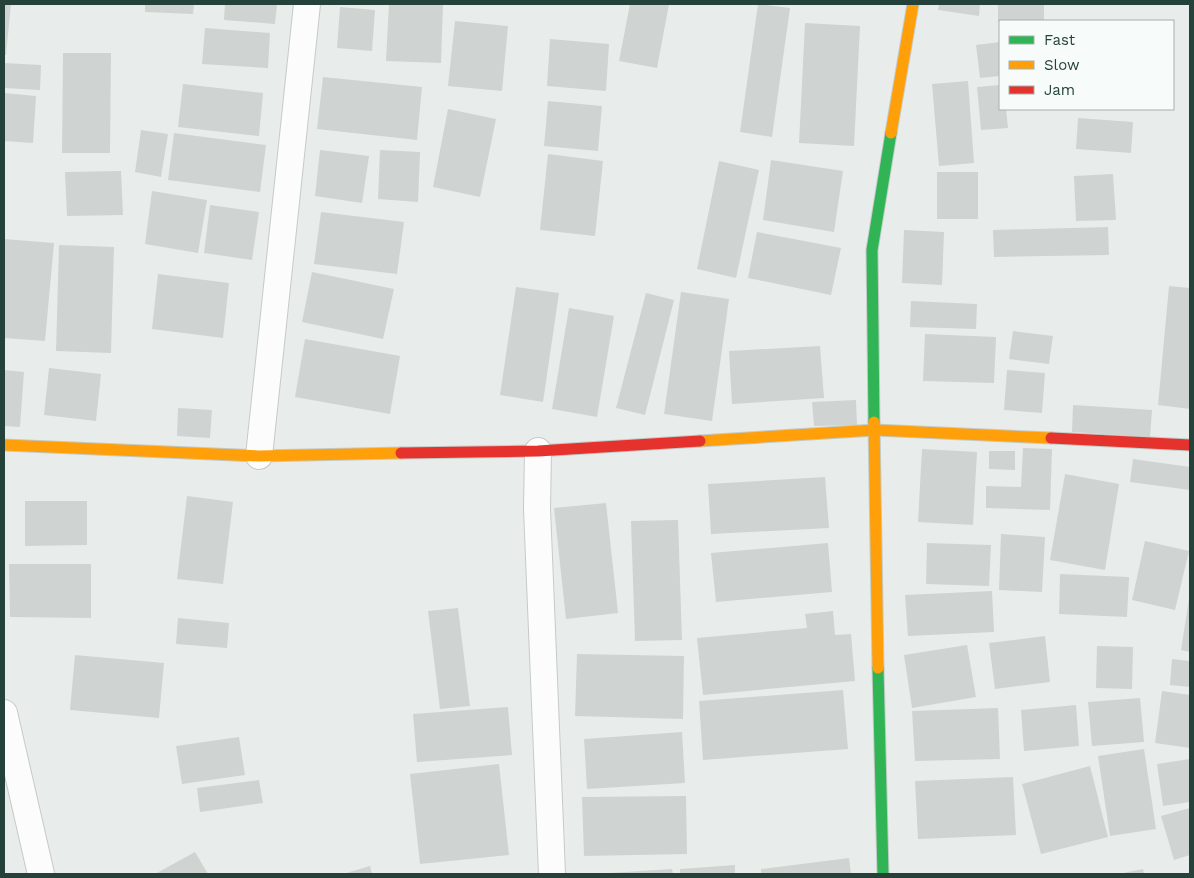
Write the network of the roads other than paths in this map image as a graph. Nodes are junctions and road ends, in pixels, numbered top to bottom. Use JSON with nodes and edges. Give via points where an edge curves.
{"nodes":[{"id":1,"x":307,"y":4,"type":"edge"},
{"id":2,"x":913,"y":4,"type":"edge"},
{"id":3,"x":875,"y":430,"type":"junction"},
{"id":4,"x":4,"y":445,"type":"edge"},
{"id":5,"x":1190,"y":445,"type":"edge"},
{"id":6,"x":538,"y":451,"type":"junction"},
{"id":7,"x":259,"y":456,"type":"junction"},
{"id":8,"x":4,"y":713,"type":"edge"},
{"id":9,"x":40,"y":874,"type":"edge"},
{"id":10,"x":552,"y":874,"type":"edge"},
{"id":11,"x":883,"y":874,"type":"edge"}],
"edges":[{"from":1,"to":7,"type":"street"},
{"from":2,"to":3,"type":"street","via":[[872,250]]},
{"from":3,"to":5,"type":"street"},
{"from":3,"to":6,"type":"street"},
{"from":3,"to":11,"type":"street"},
{"from":4,"to":7,"type":"street"},
{"from":6,"to":7,"type":"street"},
{"from":6,"to":10,"type":"street"},
{"from":8,"to":9,"type":"street"}]}
